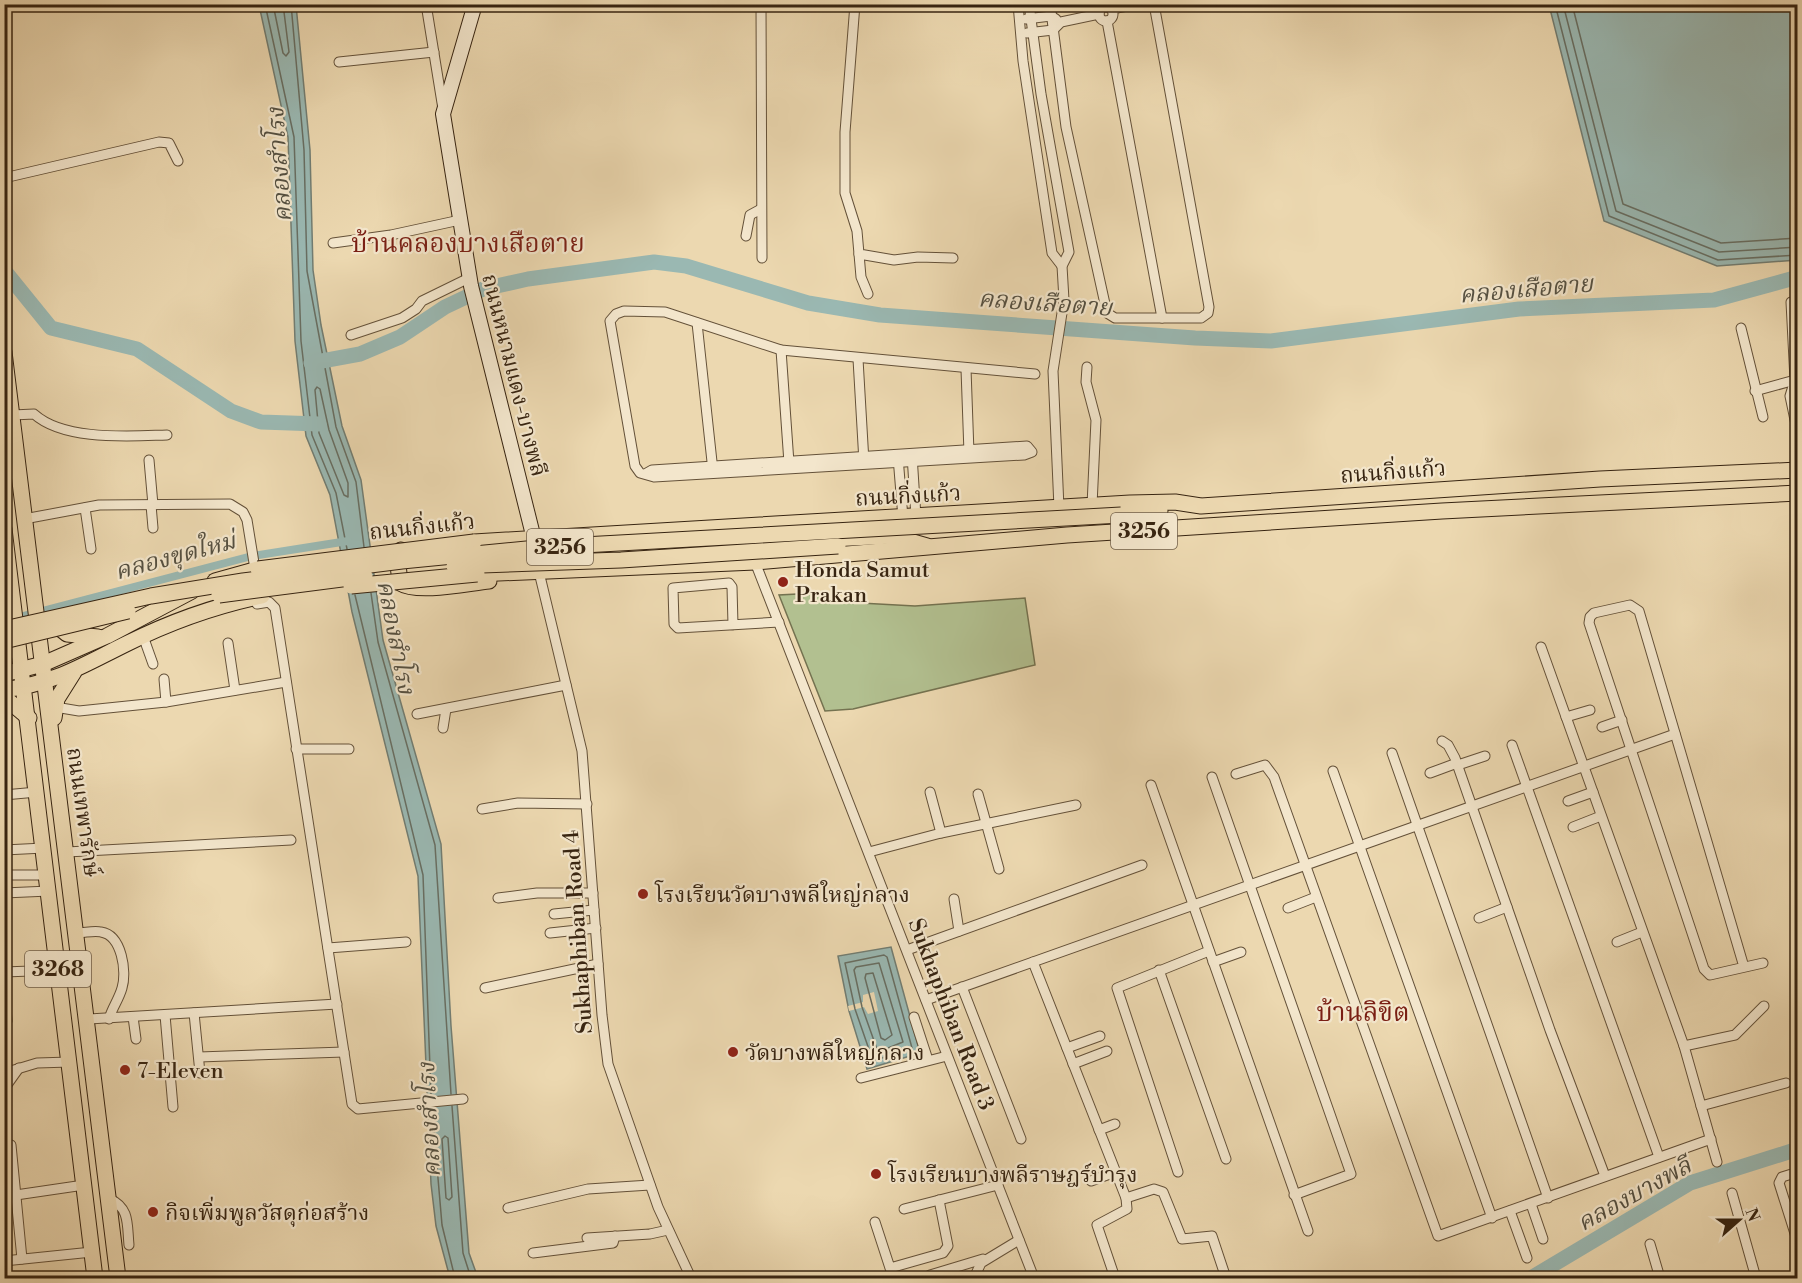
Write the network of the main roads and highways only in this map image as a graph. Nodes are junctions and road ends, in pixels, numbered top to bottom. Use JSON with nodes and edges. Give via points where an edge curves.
{"nodes":[{"id":1,"x":475,"y":4,"type":"edge"},
{"id":2,"x":4,"y":352,"type":"edge"},
{"id":3,"x":1790,"y":471,"type":"edge"},
{"id":4,"x":1792,"y":493,"type":"edge"},
{"id":5,"x":1192,"y":506,"type":"junction"},
{"id":6,"x":4,"y":529,"type":"edge"},
{"id":7,"x":525,"y":538,"type":"junction"},
{"id":8,"x":914,"y":542,"type":"junction"},
{"id":9,"x":932,"y":548,"type":"junction"},
{"id":10,"x":538,"y":554,"type":"junction"},
{"id":11,"x":532,"y":572,"type":"junction"},
{"id":12,"x":484,"y":573,"type":"junction"},
{"id":13,"x":33,"y":592,"type":"junction"},
{"id":14,"x":4,"y":629,"type":"edge"},
{"id":15,"x":107,"y":636,"type":"junction"},
{"id":16,"x":4,"y":641,"type":"edge"},
{"id":17,"x":20,"y":654,"type":"junction"},
{"id":18,"x":42,"y":659,"type":"junction"},
{"id":19,"x":4,"y":672,"type":"edge"},
{"id":20,"x":74,"y":672,"type":"junction"},
{"id":21,"x":24,"y":679,"type":"junction"},
{"id":22,"x":45,"y":682,"type":"junction"},
{"id":23,"x":4,"y":690,"type":"edge"},
{"id":24,"x":4,"y":697,"type":"edge"},
{"id":25,"x":29,"y":718,"type":"junction"},
{"id":26,"x":52,"y":736,"type":"junction"},
{"id":27,"x":95,"y":1278,"type":"edge"},
{"id":28,"x":118,"y":1278,"type":"edge"}],
"edges":[{"from":1,"to":7,"type":"main road","name":"ถนนหนามแดง-บางพลี","via":[[443,114],[470,282]]},
{"from":2,"to":13,"type":"main road","name":"ถนนเทพารักษ์","number":"3268"},
{"from":3,"to":4,"type":"main road"},
{"from":3,"to":5,"type":"main road","name":"ถนนกิ่งแก้ว","number":"3256","via":[[1600,479]]},
{"from":4,"to":9,"type":"main road","name":"ถนนกิ่งแก้ว","number":"3256","via":[[1442,511],[1067,535]]},
{"from":5,"to":7,"type":"main road","name":"ถนนกิ่งแก้ว","number":"3256","via":[[1168,502],[1092,505]]},
{"from":5,"to":14,"type":"main road","number":"3256","bridge":true,"via":[[1121,515],[547,547],[402,561],[151,596]]},
{"from":6,"to":17,"type":"main road","name":"ถนนเทพารักษ์","number":"3268","bridge":true},
{"from":7,"to":10,"type":"main road","name":"ถนนหนามแดง-บางพลี"},
{"from":7,"to":11,"type":"main road","via":[[492,533],[420,541],[397,555],[400,583],[421,588]]},
{"from":7,"to":15,"type":"main road","name":"ถนนกิ่งแก้ว","number":"3256","bridge":true,"via":[[256,566],[185,594]]},
{"from":8,"to":9,"type":"main road","number":"3256"},
{"from":8,"to":10,"type":"main road","number":"3256","via":[[881,536]]},
{"from":8,"to":16,"type":"main road","number":"3256","bridge":true,"via":[[410,570],[168,603]]},
{"from":9,"to":11,"type":"main road","name":"ถนนกิ่งแก้ว","number":"3256","via":[[755,562]]},
{"from":10,"to":12,"type":"main road"},
{"from":11,"to":12,"type":"main road","name":"ถนนกิ่งแก้ว","number":"3256"},
{"from":12,"to":20,"type":"main road","name":"ถนนกิ่งแก้ว","number":"3256","bridge":true,"via":[[261,596],[194,614]]},
{"from":13,"to":15,"type":"main road","via":[[60,630],[78,637]]},
{"from":13,"to":18,"type":"main road","name":"ถนนเทพารักษ์","number":"3268","bridge":true},
{"from":15,"to":18,"type":"main road","name":"ถนนกิ่งแก้ว","number":"3256"},
{"from":17,"to":19,"type":"main road"},
{"from":17,"to":21,"type":"main road","name":"ถนนเทพารักษ์","number":"3268"},
{"from":18,"to":21,"type":"main road","number":"3256"},
{"from":18,"to":22,"type":"main road","name":"ถนนเทพารักษ์","number":"3268"},
{"from":19,"to":21,"type":"main road","number":"3256"},
{"from":20,"to":22,"type":"main road","name":"ถนนกิ่งแก้ว","number":"3256"},
{"from":20,"to":26,"type":"main road","via":[[55,707]]},
{"from":21,"to":22,"type":"main road","number":"3256"},
{"from":21,"to":23,"type":"main road","number":"3256"},
{"from":21,"to":25,"type":"main road","name":"ถนนเทพารักษ์","number":"3268"},
{"from":22,"to":26,"type":"main road","name":"ถนนเทพารักษ์","number":"3268"},
{"from":24,"to":25,"type":"main road"},
{"from":25,"to":27,"type":"main road","name":"ถนนเทพารักษ์","number":"3268"},
{"from":26,"to":28,"type":"main road","name":"ถนนเทพารักษ์","number":"3268"}]}
